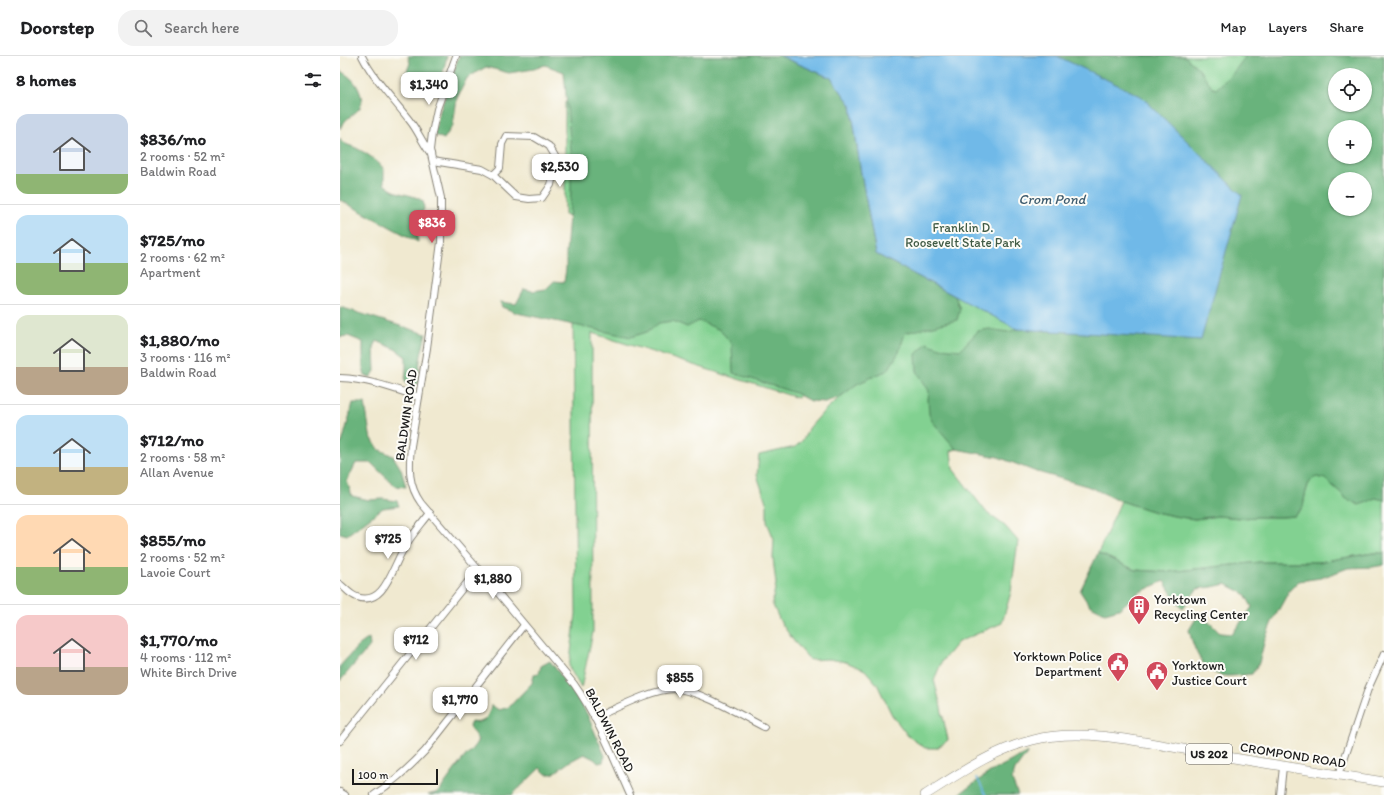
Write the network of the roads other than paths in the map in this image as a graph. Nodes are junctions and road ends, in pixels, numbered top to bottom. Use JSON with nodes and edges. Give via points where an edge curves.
{"nodes":[{"id":1,"x":362,"y":56,"type":"edge"},
{"id":2,"x":456,"y":56,"type":"edge"},
{"id":3,"x":432,"y":158,"type":"junction"},
{"id":4,"x":493,"y":175,"type":"junction"},
{"id":5,"x":340,"y":378,"type":"edge"},
{"id":6,"x":419,"y":397,"type":"junction"},
{"id":7,"x":430,"y":513,"type":"junction"},
{"id":8,"x":478,"y":569,"type":"junction"},
{"id":9,"x":340,"y":584,"type":"edge"},
{"id":10,"x":524,"y":625,"type":"junction"},
{"id":11,"x":1384,"y":654,"type":"edge"},
{"id":12,"x":594,"y":718,"type":"junction"},
{"id":13,"x":764,"y":727,"type":"dead end"},
{"id":14,"x":340,"y":741,"type":"edge"},
{"id":15,"x":1283,"y":767,"type":"junction"},
{"id":16,"x":1339,"y":775,"type":"junction"},
{"id":17,"x":1384,"y":782,"type":"edge"},
{"id":18,"x":340,"y":792,"type":"edge"},
{"id":19,"x":345,"y":795,"type":"edge"},
{"id":20,"x":374,"y":795,"type":"edge"},
{"id":21,"x":630,"y":795,"type":"edge"},
{"id":22,"x":925,"y":795,"type":"edge"},
{"id":23,"x":1280,"y":795,"type":"edge"}],
"edges":[{"from":1,"to":3,"type":"street","name":"BALDWIN ROAD","via":[[417,130]]},
{"from":2,"to":3,"type":"street","via":[[434,122]]},
{"from":3,"to":4,"type":"street","via":[[482,169]]},
{"from":3,"to":6,"type":"street","name":"BALDWIN ROAD","via":[[441,198],[441,242]]},
{"from":4,"to":4,"type":"street","via":[[516,197],[542,198],[551,185],[555,156],[549,146],[534,137],[506,136],[502,144],[500,168]]},
{"from":5,"to":6,"type":"street","via":[[379,383]]},
{"from":6,"to":7,"type":"street","name":"BALDWIN ROAD","via":[[411,446],[410,478],[416,496]]},
{"from":7,"to":8,"type":"street","name":"BALDWIN ROAD"},
{"from":7,"to":9,"type":"street","via":[[403,550],[383,590],[375,597],[356,597]]},
{"from":8,"to":10,"type":"street","name":"BALDWIN ROAD"},
{"from":8,"to":14,"type":"street"},
{"from":10,"to":12,"type":"street","name":"BALDWIN ROAD","via":[[574,684]]},
{"from":10,"to":20,"type":"street","via":[[425,751],[410,767]]},
{"from":11,"to":16,"type":"street","via":[[1368,689]]},
{"from":12,"to":13,"type":"street","via":[[642,697],[675,689],[707,698]]},
{"from":12,"to":21,"type":"street","name":"BALDWIN ROAD"},
{"from":15,"to":16,"type":"highway","name":"CROMPOND ROAD","number":"US 202"},
{"from":15,"to":22,"type":"highway","name":"CROMPOND ROAD","number":"US 202","via":[[1112,738],[1058,736],[1005,748]]},
{"from":15,"to":23,"type":"street"},
{"from":16,"to":17,"type":"highway","name":"CROMPOND ROAD","number":"US 202"},
{"from":18,"to":19,"type":"street"}]}
